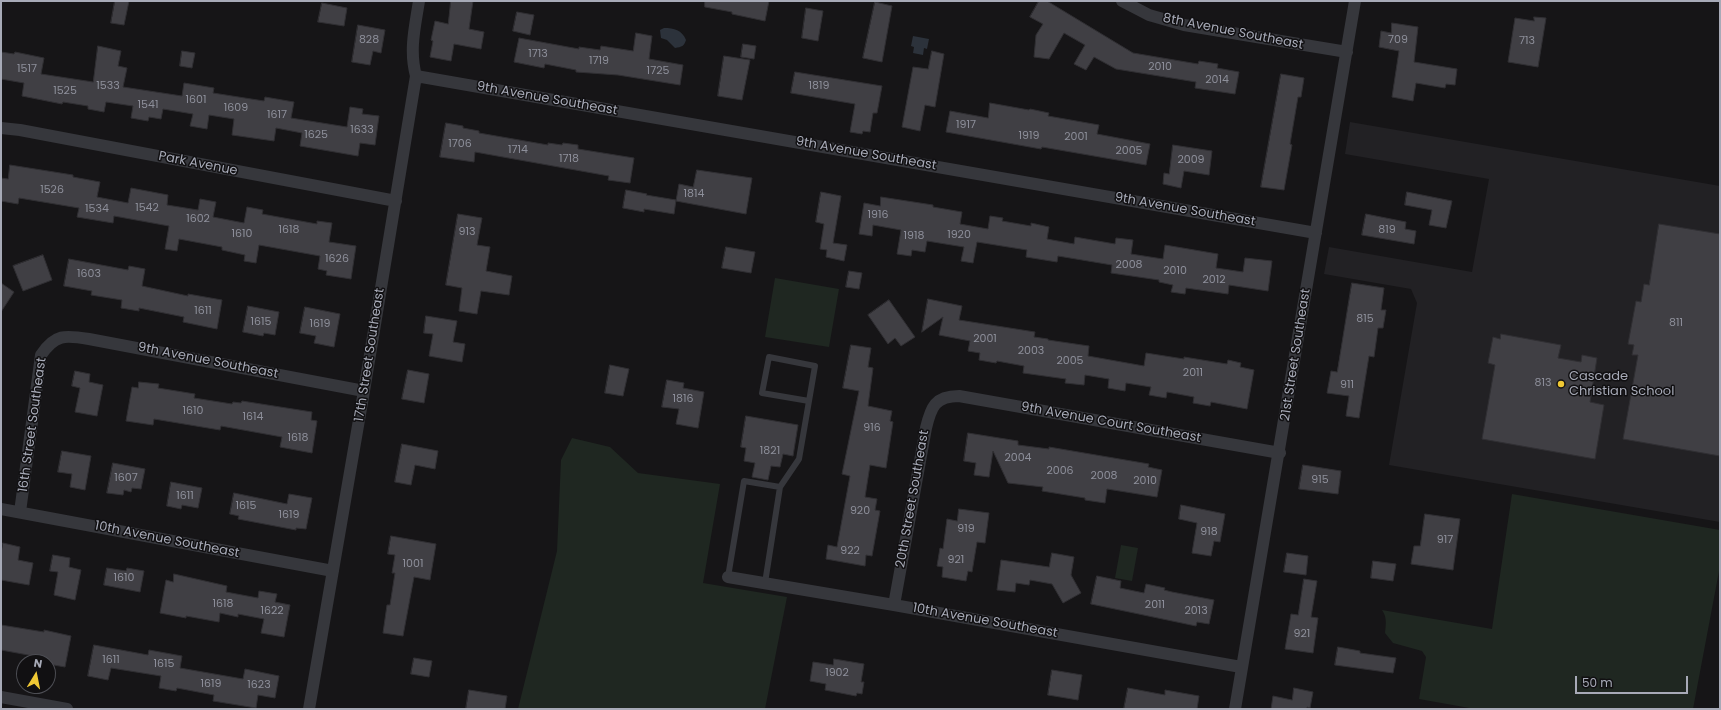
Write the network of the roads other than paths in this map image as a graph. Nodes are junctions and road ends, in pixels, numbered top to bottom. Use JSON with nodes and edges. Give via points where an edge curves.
{"nodes":[{"id":1,"x":419,"y":1,"type":"edge"},
{"id":2,"x":1122,"y":1,"type":"edge"},
{"id":3,"x":1355,"y":1,"type":"edge"},
{"id":4,"x":1347,"y":52,"type":"junction"},
{"id":5,"x":416,"y":76,"type":"junction"},
{"id":6,"x":1,"y":128,"type":"edge"},
{"id":7,"x":396,"y":201,"type":"junction"},
{"id":8,"x":1316,"y":233,"type":"junction"},
{"id":9,"x":52,"y":341,"type":"joint"},
{"id":10,"x":364,"y":391,"type":"junction"},
{"id":11,"x":942,"y":398,"type":"joint"},
{"id":12,"x":809,"y":401,"type":"junction"},
{"id":13,"x":1280,"y":453,"type":"junction"},
{"id":14,"x":780,"y":487,"type":"junction"},
{"id":15,"x":1,"y":509,"type":"edge"},
{"id":16,"x":20,"y":512,"type":"junction"},
{"id":17,"x":333,"y":571,"type":"junction"},
{"id":18,"x":728,"y":577,"type":"joint"},
{"id":19,"x":765,"y":583,"type":"junction"},
{"id":20,"x":894,"y":605,"type":"junction"},
{"id":21,"x":1241,"y":667,"type":"junction"},
{"id":22,"x":1,"y":697,"type":"edge"},
{"id":23,"x":67,"y":709,"type":"edge"},
{"id":24,"x":309,"y":709,"type":"edge"},
{"id":25,"x":1235,"y":709,"type":"edge"}],
"edges":[{"from":1,"to":5,"type":"street","name":"17th Street Southeast","via":[[412,51]]},
{"from":2,"to":4,"type":"street","name":"8th Avenue Southeast","via":[[1149,15],[1184,25]]},
{"from":3,"to":4,"type":"street","name":"21st Street Southeast"},
{"from":4,"to":8,"type":"street","name":"21st Street Southeast"},
{"from":5,"to":7,"type":"street","name":"17th Street Southeast"},
{"from":5,"to":8,"type":"street","name":"9th Avenue Southeast"},
{"from":6,"to":7,"type":"street","name":"Park Avenue"},
{"from":7,"to":10,"type":"street","name":"17th Street Southeast"},
{"from":8,"to":13,"type":"street","name":"21st Street Southeast"},
{"from":9,"to":10,"type":"street","name":"9th Avenue Southeast","via":[[70,336]]},
{"from":9,"to":16,"type":"street","name":"16th Street Southeast","via":[[41,355]]},
{"from":10,"to":17,"type":"street","name":"17th Street Southeast"},
{"from":11,"to":13,"type":"street","name":"9th Avenue Court Southeast","via":[[959,396]]},
{"from":11,"to":20,"type":"street","name":"20th Street Southeast","via":[[934,404],[927,423]]},
{"from":12,"to":12,"type":"lane","via":[[815,366],[769,357],[762,393]]},
{"from":12,"to":14,"type":"lane","via":[[799,459]]},
{"from":13,"to":21,"type":"street","name":"21st Street Southeast"},
{"from":14,"to":18,"type":"lane","via":[[744,481]]},
{"from":14,"to":19,"type":"lane"},
{"from":15,"to":16,"type":"street","name":"10th Avenue Southeast"},
{"from":16,"to":17,"type":"street","name":"10th Avenue Southeast"},
{"from":17,"to":24,"type":"street","name":"17th Street Southeast"},
{"from":18,"to":19,"type":"street","name":"10th Avenue Southeast"},
{"from":19,"to":20,"type":"street","name":"10th Avenue Southeast"},
{"from":20,"to":21,"type":"street","name":"10th Avenue Southeast"},
{"from":21,"to":25,"type":"street","name":"21st Street Southeast"},
{"from":22,"to":23,"type":"street"}]}
